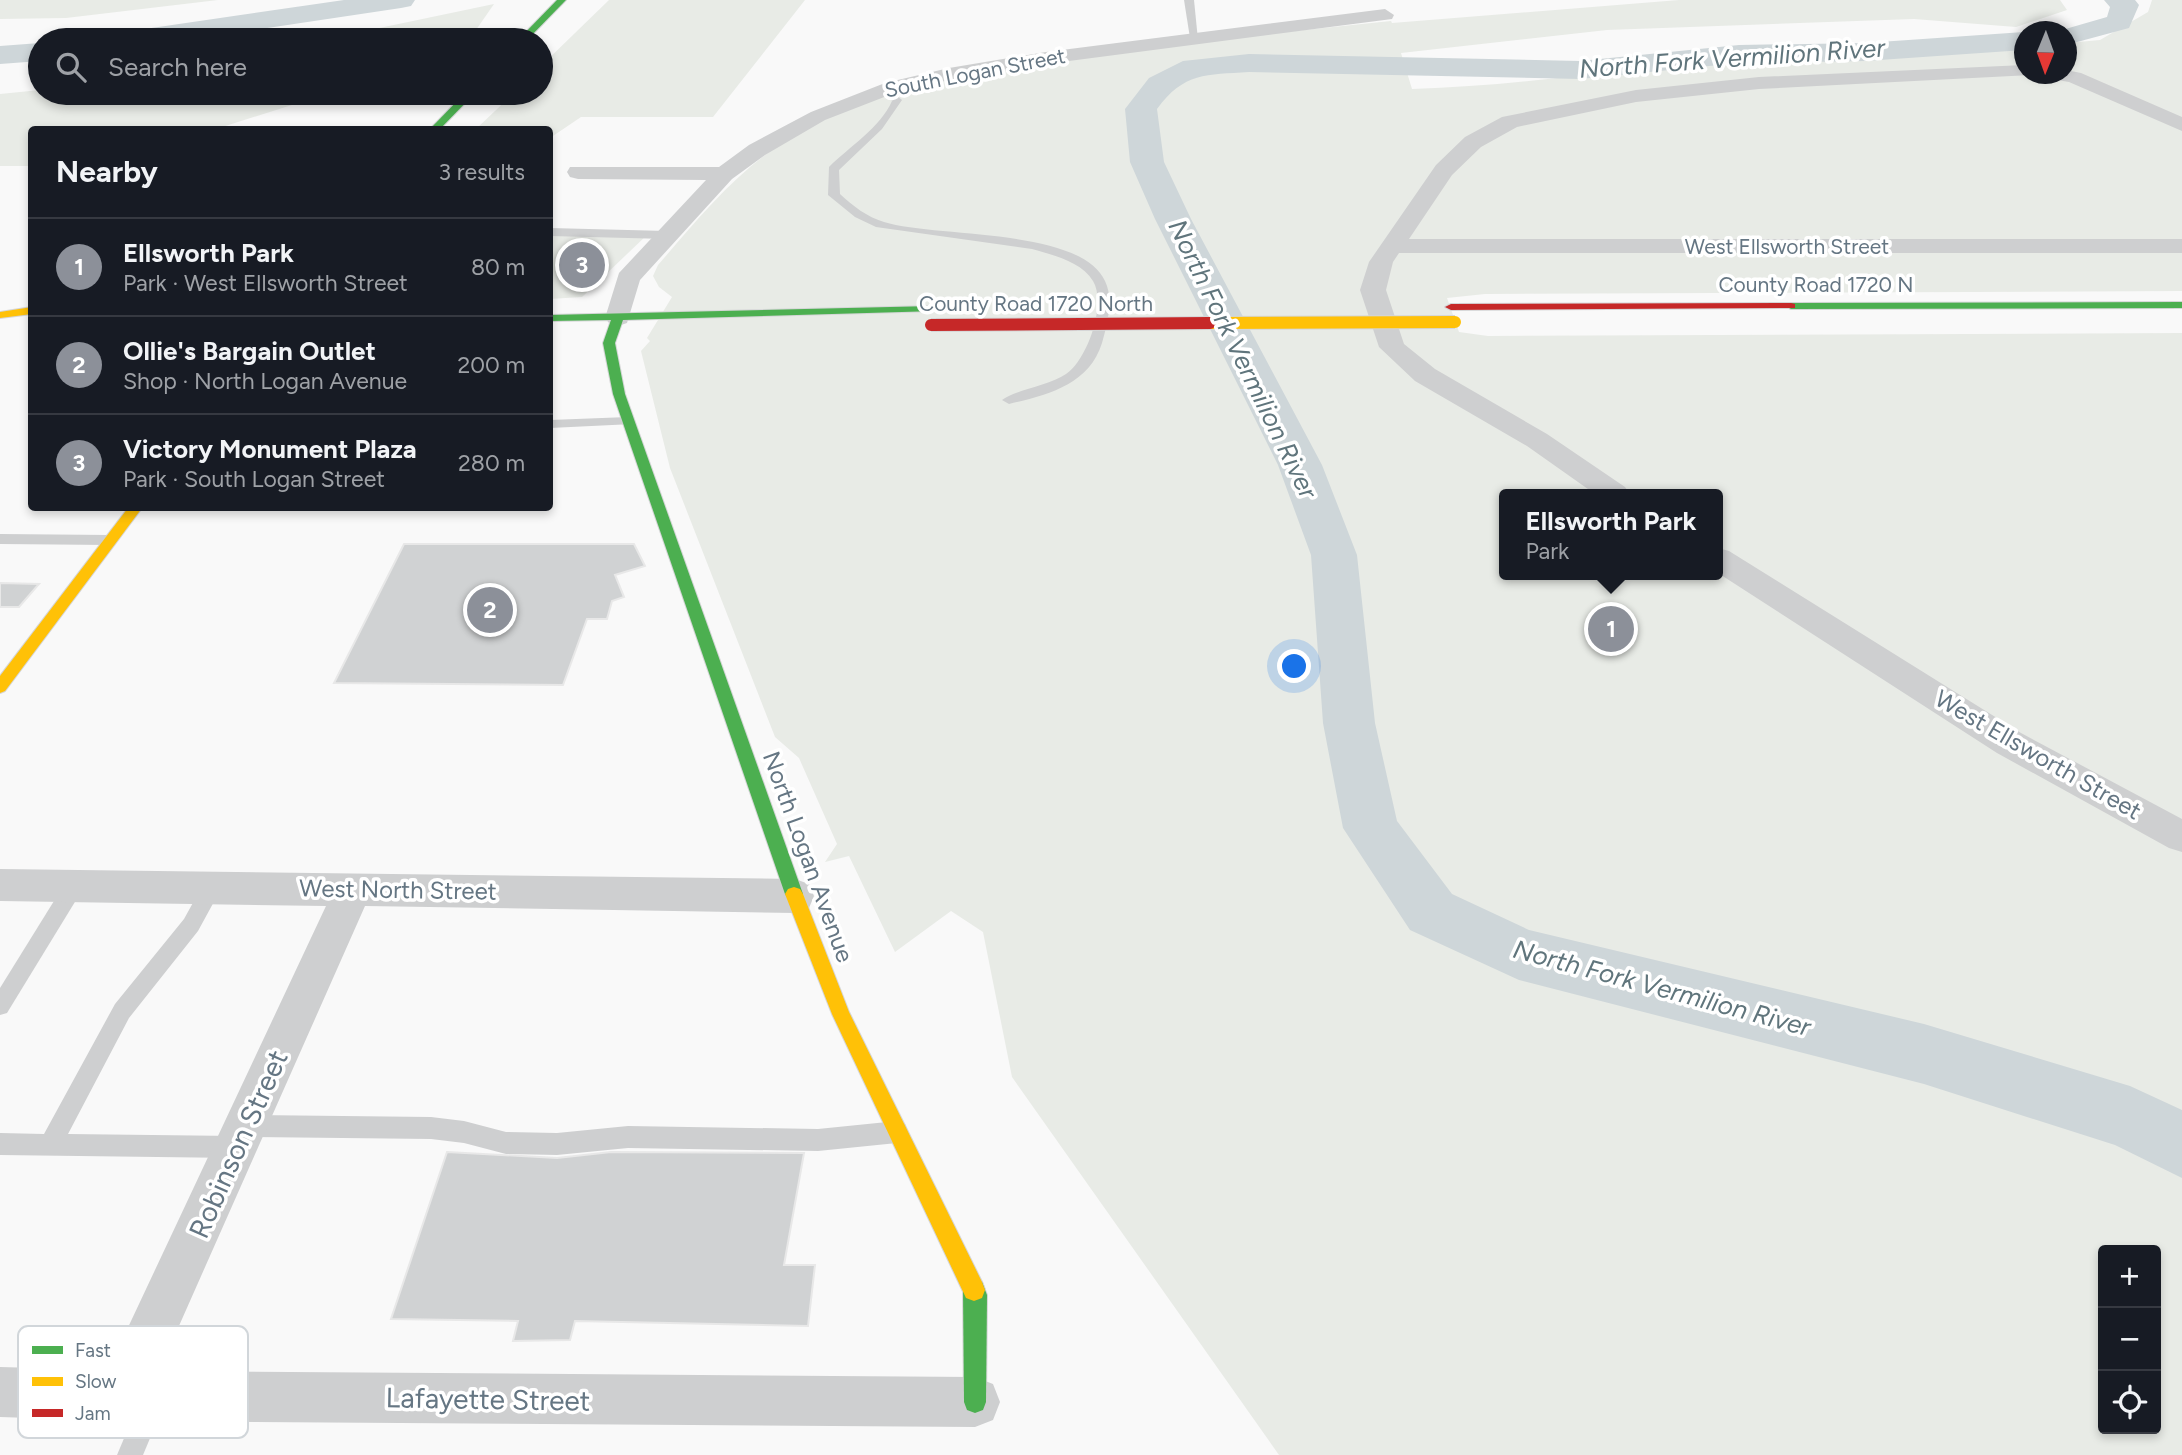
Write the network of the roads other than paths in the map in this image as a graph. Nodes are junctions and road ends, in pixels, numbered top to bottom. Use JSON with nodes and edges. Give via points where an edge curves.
{"nodes":[{"id":1,"x":562,"y":0,"type":"edge"},
{"id":2,"x":1189,"y":0,"type":"edge"},
{"id":3,"x":1385,"y":15,"type":"dead end"},
{"id":4,"x":534,"y":28,"type":"edge"},
{"id":5,"x":1195,"y":38,"type":"junction"},
{"id":6,"x":2014,"y":72,"type":"edge"},
{"id":7,"x":2077,"y":79,"type":"edge"},
{"id":8,"x":885,"y":89,"type":"junction"},
{"id":9,"x":458,"y":105,"type":"edge"},
{"id":10,"x":2182,"y":125,"type":"edge"},
{"id":11,"x":437,"y":126,"type":"edge"},
{"id":12,"x":578,"y":172,"type":"dead end"},
{"id":13,"x":724,"y":174,"type":"junction"},
{"id":14,"x":553,"y":232,"type":"edge"},
{"id":15,"x":667,"y":235,"type":"junction"},
{"id":16,"x":1393,"y":246,"type":"junction"},
{"id":17,"x":2182,"y":246,"type":"edge"},
{"id":18,"x":28,"y":297,"type":"edge"},
{"id":19,"x":0,"y":300,"type":"edge"},
{"id":20,"x":2182,"y":305,"type":"edge"},
{"id":21,"x":0,"y":309,"type":"edge"},
{"id":22,"x":28,"y":309,"type":"edge"},
{"id":23,"x":28,"y":310,"type":"edge"},
{"id":24,"x":1453,"y":314,"type":"junction"},
{"id":25,"x":0,"y":315,"type":"edge"},
{"id":26,"x":553,"y":318,"type":"edge"},
{"id":27,"x":618,"y":318,"type":"junction"},
{"id":28,"x":2182,"y":319,"type":"edge"},
{"id":29,"x":0,"y":329,"type":"edge"},
{"id":30,"x":21,"y":329,"type":"dead end"},
{"id":31,"x":1009,"y":400,"type":"dead end"},
{"id":32,"x":628,"y":421,"type":"junction"},
{"id":33,"x":553,"y":424,"type":"edge"},
{"id":34,"x":1608,"y":489,"type":"edge"},
{"id":35,"x":133,"y":511,"type":"edge"},
{"id":36,"x":0,"y":539,"type":"edge"},
{"id":37,"x":110,"y":540,"type":"junction"},
{"id":38,"x":1723,"y":562,"type":"edge"},
{"id":39,"x":0,"y":687,"type":"edge"},
{"id":40,"x":2182,"y":837,"type":"edge"},
{"id":41,"x":0,"y":885,"type":"edge"},
{"id":42,"x":74,"y":886,"type":"junction"},
{"id":43,"x":212,"y":887,"type":"junction"},
{"id":44,"x":352,"y":891,"type":"junction"},
{"id":45,"x":795,"y":896,"type":"junction"},
{"id":46,"x":0,"y":1006,"type":"edge"},
{"id":47,"x":897,"y":1132,"type":"junction"},
{"id":48,"x":241,"y":1137,"type":"junction"},
{"id":49,"x":0,"y":1144,"type":"edge"},
{"id":50,"x":50,"y":1145,"type":"junction"},
{"id":51,"x":167,"y":1326,"type":"edge"},
{"id":52,"x":0,"y":1392,"type":"edge"},
{"id":53,"x":18,"y":1393,"type":"edge"},
{"id":54,"x":248,"y":1397,"type":"edge"},
{"id":55,"x":975,"y":1402,"type":"joint"}],
"edges":[{"from":1,"to":4,"type":"main road"},
{"from":2,"to":5,"type":"lane"},
{"from":3,"to":5,"type":"street","name":"South Logan Street"},
{"from":5,"to":8,"type":"street","name":"South Logan Street","via":[[1034,60]]},
{"from":6,"to":16,"type":"street","via":[[1746,85],[1636,96],[1510,122],[1473,142],[1444,170]]},
{"from":7,"to":10,"type":"street"},
{"from":8,"to":13,"type":"street","name":"South Logan Street","via":[[818,116],[757,149]]},
{"from":8,"to":31,"type":"lane","via":[[897,100],[895,107],[833,169],[834,195],[853,213],[887,227],[1030,244],[1055,252],[1097,276],[1103,292],[1093,354],[1078,374],[1042,392]]},
{"from":9,"to":11,"type":"main road"},
{"from":12,"to":13,"type":"street"},
{"from":13,"to":15,"type":"street","name":"South Logan Street"},
{"from":14,"to":15,"type":"lane"},
{"from":15,"to":27,"type":"street","name":"South Logan Street","via":[[628,278]]},
{"from":16,"to":17,"type":"street","name":"West Ellsworth Street"},
{"from":16,"to":34,"type":"street","via":[[1378,269],[1373,290],[1392,347],[1425,375],[1537,440]]},
{"from":18,"to":19,"type":"main road"},
{"from":20,"to":24,"type":"main road","name":"County Road 1720 N"},
{"from":21,"to":22,"type":"main road"},
{"from":23,"to":25,"type":"main road"},
{"from":24,"to":27,"type":"main road","name":"County Road 1720 North","via":[[932,317],[849,309]]},
{"from":24,"to":28,"type":"main road","name":"County Road 1720 N"},
{"from":26,"to":27,"type":"main road","name":"County Road 1720 North"},
{"from":27,"to":32,"type":"main road","name":"North Logan Avenue","via":[[609,343]]},
{"from":29,"to":30,"type":"main road"},
{"from":32,"to":33,"type":"lane"},
{"from":32,"to":45,"type":"main road","name":"North Logan Avenue"},
{"from":35,"to":37,"type":"main road"},
{"from":36,"to":37,"type":"lane"},
{"from":37,"to":39,"type":"main road"},
{"from":38,"to":40,"type":"street","name":"West Ellsworth Street","via":[[2009,743]]},
{"from":41,"to":42,"type":"street","name":"West North Street"},
{"from":42,"to":43,"type":"street","name":"West North Street"},
{"from":42,"to":46,"type":"lane"},
{"from":43,"to":44,"type":"street","name":"West North Street"},
{"from":43,"to":50,"type":"lane","via":[[179,942],[122,1010]]},
{"from":44,"to":45,"type":"street","name":"West North Street"},
{"from":44,"to":48,"type":"street","name":"Robinson Street"},
{"from":45,"to":47,"type":"main road","name":"North Logan Avenue","via":[[841,1014]]},
{"from":47,"to":48,"type":"lane","via":[[818,1140],[628,1137],[557,1144],[506,1143],[431,1128]]},
{"from":47,"to":55,"type":"main road","name":"North Logan Avenue","via":[[976,1295]]},
{"from":48,"to":50,"type":"lane"},
{"from":48,"to":51,"type":"street","name":"Robinson Street"},
{"from":49,"to":50,"type":"lane"},
{"from":52,"to":53,"type":"street","name":"Lafayette Street"},
{"from":54,"to":55,"type":"street","name":"Lafayette Street"}]}
